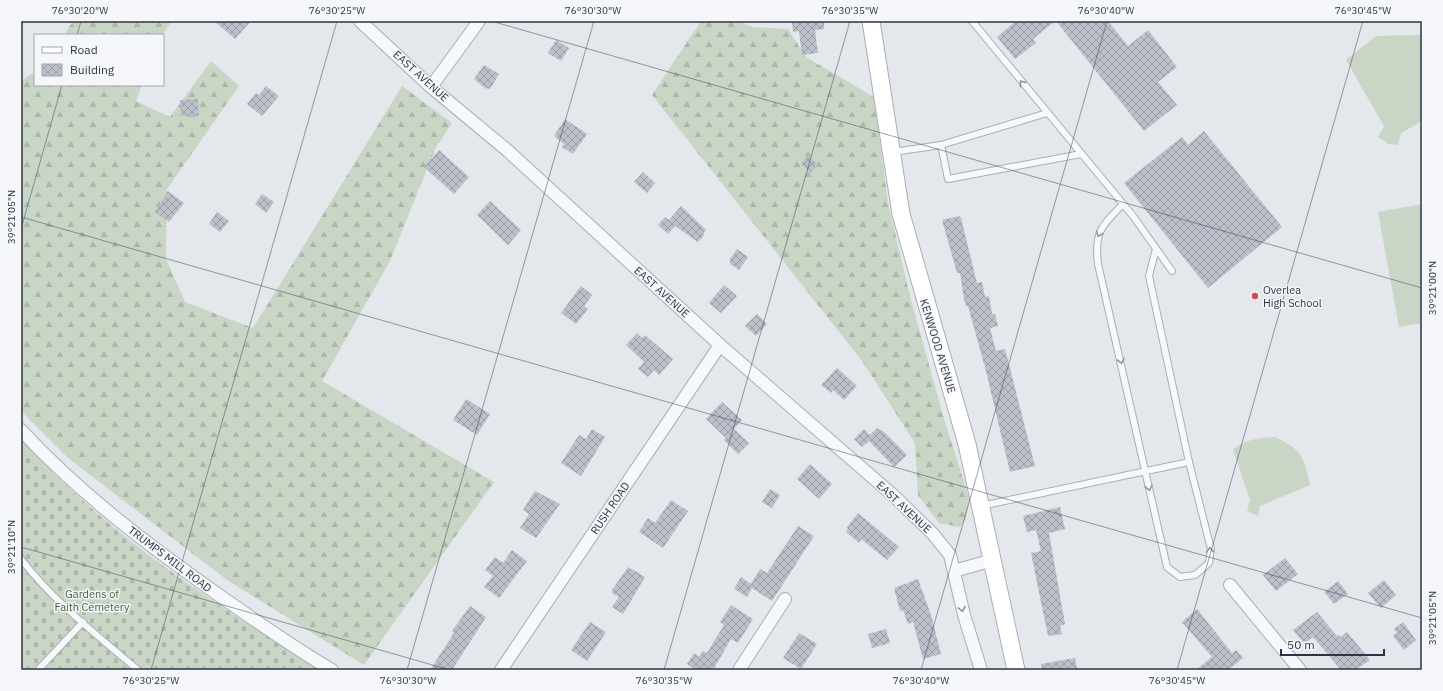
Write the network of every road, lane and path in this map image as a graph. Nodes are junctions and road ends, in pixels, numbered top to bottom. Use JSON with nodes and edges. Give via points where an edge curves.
{"nodes":[{"id":1,"x":360,"y":21,"type":"edge"},
{"id":2,"x":479,"y":21,"type":"edge"},
{"id":3,"x":871,"y":21,"type":"edge"},
{"id":4,"x":972,"y":21,"type":"edge"},
{"id":5,"x":431,"y":87,"type":"junction"},
{"id":6,"x":1047,"y":113,"type":"junction"},
{"id":7,"x":941,"y":145,"type":"junction"},
{"id":8,"x":890,"y":152,"type":"junction"},
{"id":9,"x":1081,"y":154,"type":"junction"},
{"id":10,"x":1123,"y":204,"type":"junction"},
{"id":11,"x":1156,"y":249,"type":"junction"},
{"id":12,"x":1172,"y":271,"type":"dead end"},
{"id":13,"x":720,"y":345,"type":"junction"},
{"id":14,"x":21,"y":430,"type":"edge"},
{"id":15,"x":1189,"y":462,"type":"junction"},
{"id":16,"x":1145,"y":472,"type":"junction"},
{"id":17,"x":981,"y":506,"type":"junction"},
{"id":18,"x":21,"y":559,"type":"edge"},
{"id":19,"x":993,"y":560,"type":"junction"},
{"id":20,"x":954,"y":570,"type":"junction"},
{"id":21,"x":1230,"y":584,"type":"dead end"},
{"id":22,"x":785,"y":599,"type":"dead end"},
{"id":23,"x":83,"y":622,"type":"junction"},
{"id":24,"x":38,"y":670,"type":"edge"},
{"id":25,"x":138,"y":670,"type":"edge"},
{"id":26,"x":332,"y":670,"type":"edge"},
{"id":27,"x":501,"y":670,"type":"edge"},
{"id":28,"x":739,"y":670,"type":"edge"},
{"id":29,"x":981,"y":670,"type":"edge"},
{"id":30,"x":1016,"y":670,"type":"edge"},
{"id":31,"x":1300,"y":670,"type":"edge"}],
"edges":[{"from":1,"to":5,"type":"street","name":"EAST AVENUE"},
{"from":2,"to":5,"type":"street"},
{"from":3,"to":8,"type":"main road","name":"KENWOOD AVENUE"},
{"from":6,"to":4,"type":"lane","one_way":true},
{"from":5,"to":13,"type":"street","name":"EAST AVENUE","via":[[508,151]]},
{"from":6,"to":7,"type":"lane"},
{"from":6,"to":9,"type":"lane"},
{"from":7,"to":8,"type":"lane"},
{"from":7,"to":9,"type":"lane","via":[[948,179]]},
{"from":8,"to":17,"type":"main road","name":"KENWOOD AVENUE","via":[[901,214],[967,444]]},
{"from":9,"to":10,"type":"lane"},
{"from":10,"to":11,"type":"lane"},
{"from":10,"to":16,"type":"lane","one_way":true,"via":[[1101,230],[1096,249]]},
{"from":11,"to":12,"type":"lane"},
{"from":11,"to":15,"type":"lane","via":[[1149,276]]},
{"from":13,"to":20,"type":"street","name":"EAST AVENUE","via":[[894,496],[950,555]]},
{"from":13,"to":27,"type":"street","name":"RUSH ROAD"},
{"from":14,"to":26,"type":"street","name":"TRUMPS MILL ROAD","via":[[116,518],[202,584],[296,649]]},
{"from":15,"to":16,"type":"lane"},
{"from":16,"to":15,"type":"lane","one_way":true,"via":[[1167,567],[1180,577],[1195,575],[1209,563],[1211,549]]},
{"from":16,"to":17,"type":"lane"},
{"from":17,"to":19,"type":"main road","name":"KENWOOD AVENUE"},
{"from":18,"to":23,"type":"lane","via":[[30,571]]},
{"from":19,"to":20,"type":"street"},
{"from":19,"to":30,"type":"main road","name":"KENWOOD AVENUE"},
{"from":20,"to":29,"type":"street","name":"EAST AVENUE","one_way":true,"via":[[964,615]]},
{"from":21,"to":31,"type":"street"},
{"from":22,"to":28,"type":"street"},
{"from":23,"to":24,"type":"lane"},
{"from":23,"to":25,"type":"lane"}]}
